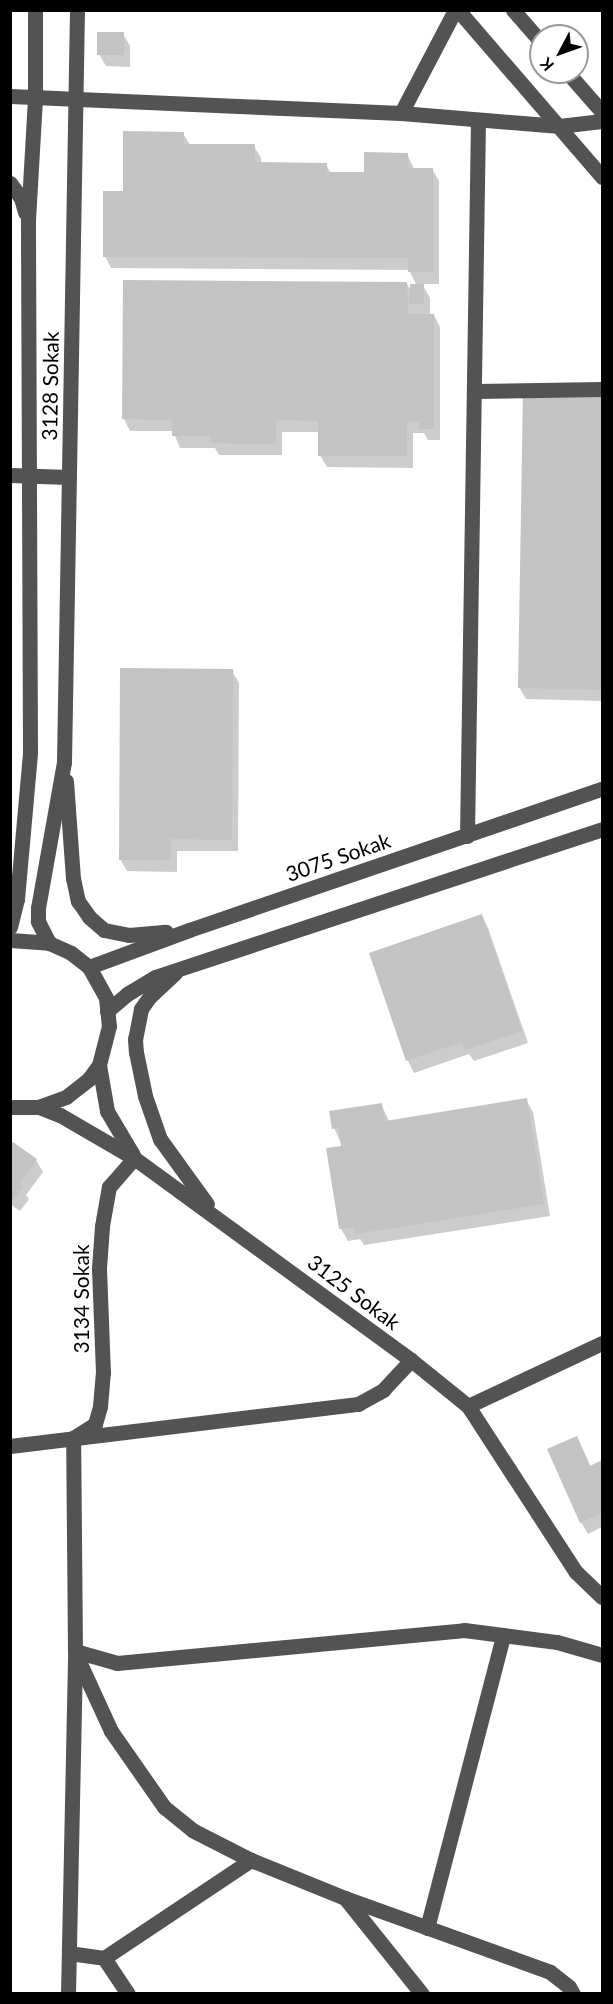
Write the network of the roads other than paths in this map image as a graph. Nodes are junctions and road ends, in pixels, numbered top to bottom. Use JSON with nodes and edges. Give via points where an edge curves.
{"nodes":[{"id":1,"x":35,"y":10,"type":"edge"},
{"id":2,"x":77,"y":10,"type":"edge"},
{"id":3,"x":457,"y":10,"type":"edge"},
{"id":4,"x":513,"y":10,"type":"edge"},
{"id":5,"x":529,"y":28,"type":"edge"},
{"id":6,"x":578,"y":84,"type":"edge"},
{"id":7,"x":10,"y":96,"type":"edge"},
{"id":8,"x":35,"y":98,"type":"junction"},
{"id":9,"x":78,"y":100,"type":"junction"},
{"id":10,"x":603,"y":112,"type":"edge"},
{"id":11,"x":401,"y":113,"type":"junction"},
{"id":12,"x":478,"y":120,"type":"junction"},
{"id":13,"x":603,"y":121,"type":"edge"},
{"id":14,"x":559,"y":126,"type":"junction"},
{"id":15,"x":603,"y":177,"type":"edge"},
{"id":16,"x":10,"y":183,"type":"edge"},
{"id":17,"x":28,"y":220,"type":"junction"},
{"id":18,"x":603,"y":389,"type":"edge"},
{"id":19,"x":476,"y":391,"type":"junction"},
{"id":20,"x":10,"y":475,"type":"edge"},
{"id":21,"x":30,"y":476,"type":"junction"},
{"id":22,"x":69,"y":477,"type":"junction"},
{"id":23,"x":64,"y":762,"type":"junction"},
{"id":24,"x":603,"y":789,"type":"edge"},
{"id":25,"x":603,"y":829,"type":"edge"},
{"id":26,"x":467,"y":836,"type":"junction"},
{"id":27,"x":10,"y":927,"type":"edge"},
{"id":28,"x":189,"y":930,"type":"junction"},
{"id":29,"x":10,"y":940,"type":"edge"},
{"id":30,"x":49,"y":943,"type":"junction"},
{"id":31,"x":89,"y":967,"type":"junction"},
{"id":32,"x":178,"y":970,"type":"junction"},
{"id":33,"x":107,"y":1011,"type":"junction"},
{"id":34,"x":99,"y":1065,"type":"junction"},
{"id":35,"x":10,"y":1107,"type":"edge"},
{"id":36,"x":39,"y":1107,"type":"junction"},
{"id":37,"x":134,"y":1158,"type":"junction"},
{"id":38,"x":214,"y":1214,"type":"junction"},
{"id":39,"x":603,"y":1343,"type":"edge"},
{"id":40,"x":411,"y":1360,"type":"junction"},
{"id":41,"x":468,"y":1406,"type":"junction"},
{"id":42,"x":73,"y":1438,"type":"junction"},
{"id":43,"x":10,"y":1446,"type":"edge"},
{"id":44,"x":603,"y":1597,"type":"edge"},
{"id":45,"x":503,"y":1636,"type":"junction"},
{"id":46,"x":75,"y":1651,"type":"junction"},
{"id":47,"x":603,"y":1655,"type":"edge"},
{"id":48,"x":251,"y":1860,"type":"junction"},
{"id":49,"x":345,"y":1898,"type":"junction"},
{"id":50,"x":427,"y":1928,"type":"junction"},
{"id":51,"x":69,"y":1953,"type":"junction"},
{"id":52,"x":104,"y":1958,"type":"junction"},
{"id":53,"x":68,"y":1994,"type":"edge"},
{"id":54,"x":128,"y":1994,"type":"edge"},
{"id":55,"x":422,"y":1994,"type":"edge"},
{"id":56,"x":573,"y":1994,"type":"edge"}],
"edges":[{"from":1,"to":8,"type":"street","name":"3128 Sokak"},
{"from":2,"to":9,"type":"street","name":"3128 Sokak"},
{"from":3,"to":11,"type":"street"},
{"from":3,"to":14,"type":"street"},
{"from":4,"to":5,"type":"street"},
{"from":6,"to":10,"type":"street"},
{"from":7,"to":8,"type":"street"},
{"from":8,"to":9,"type":"street"},
{"from":8,"to":17,"type":"street","name":"3128 Sokak"},
{"from":9,"to":11,"type":"street"},
{"from":9,"to":22,"type":"street","name":"3128 Sokak"},
{"from":11,"to":12,"type":"street"},
{"from":12,"to":14,"type":"street"},
{"from":12,"to":19,"type":"street"},
{"from":13,"to":14,"type":"street"},
{"from":14,"to":15,"type":"street"},
{"from":16,"to":17,"type":"street","via":[[21,198]]},
{"from":17,"to":21,"type":"street","name":"3128 Sokak"},
{"from":18,"to":19,"type":"street"},
{"from":19,"to":26,"type":"street"},
{"from":20,"to":21,"type":"street"},
{"from":21,"to":22,"type":"street"},
{"from":21,"to":27,"type":"street","name":"3128 Sokak","via":[[30,752],[17,899]]},
{"from":22,"to":23,"type":"street","name":"3128 Sokak"},
{"from":23,"to":28,"type":"street","name":"3128 Sokak","via":[[73,878],[78,901],[89,917],[104,930],[129,935]]},
{"from":23,"to":30,"type":"street","name":"3128 Sokak","via":[[38,908],[38,921]]},
{"from":24,"to":26,"type":"street","name":"3075 Sokak"},
{"from":25,"to":32,"type":"street"},
{"from":26,"to":28,"type":"street","name":"3075 Sokak"},
{"from":28,"to":31,"type":"street","name":"3075 Sokak"},
{"from":29,"to":30,"type":"street"},
{"from":30,"to":31,"type":"street","via":[[71,952]]},
{"from":31,"to":33,"type":"street","via":[[106,998]]},
{"from":32,"to":33,"type":"street","via":[[139,985]]},
{"from":32,"to":38,"type":"street","name":"3125 Sokak","via":[[141,1009],[136,1052],[145,1096],[160,1139]]},
{"from":33,"to":34,"type":"street","via":[[110,1026]]},
{"from":34,"to":36,"type":"street","via":[[89,1079],[66,1097]]},
{"from":34,"to":37,"type":"street","name":"3125 Sokak","via":[[107,1112]]},
{"from":35,"to":36,"type":"street"},
{"from":36,"to":37,"type":"street","name":"3125 Sokak"},
{"from":37,"to":38,"type":"street","name":"3125 Sokak"},
{"from":37,"to":42,"type":"street","name":"3134 Sokak","via":[[109,1187],[102,1226],[100,1406],[95,1424]]},
{"from":38,"to":40,"type":"street","name":"3125 Sokak"},
{"from":39,"to":41,"type":"street"},
{"from":40,"to":41,"type":"street","name":"3125 Sokak"},
{"from":40,"to":42,"type":"street","via":[[383,1390],[358,1404]]},
{"from":41,"to":44,"type":"street","name":"3125 Sokak","via":[[576,1572]]},
{"from":42,"to":43,"type":"street"},
{"from":42,"to":46,"type":"street"},
{"from":45,"to":46,"type":"street","via":[[464,1630],[117,1663]]},
{"from":45,"to":47,"type":"street","via":[[557,1642]]},
{"from":45,"to":50,"type":"street"},
{"from":46,"to":48,"type":"street","via":[[111,1731],[164,1807],[192,1830]]},
{"from":46,"to":51,"type":"street"},
{"from":48,"to":49,"type":"street"},
{"from":48,"to":52,"type":"street"},
{"from":49,"to":50,"type":"street"},
{"from":49,"to":55,"type":"street"},
{"from":50,"to":56,"type":"street","via":[[550,1972]]},
{"from":51,"to":52,"type":"street"},
{"from":51,"to":53,"type":"street"},
{"from":52,"to":54,"type":"street"}]}
